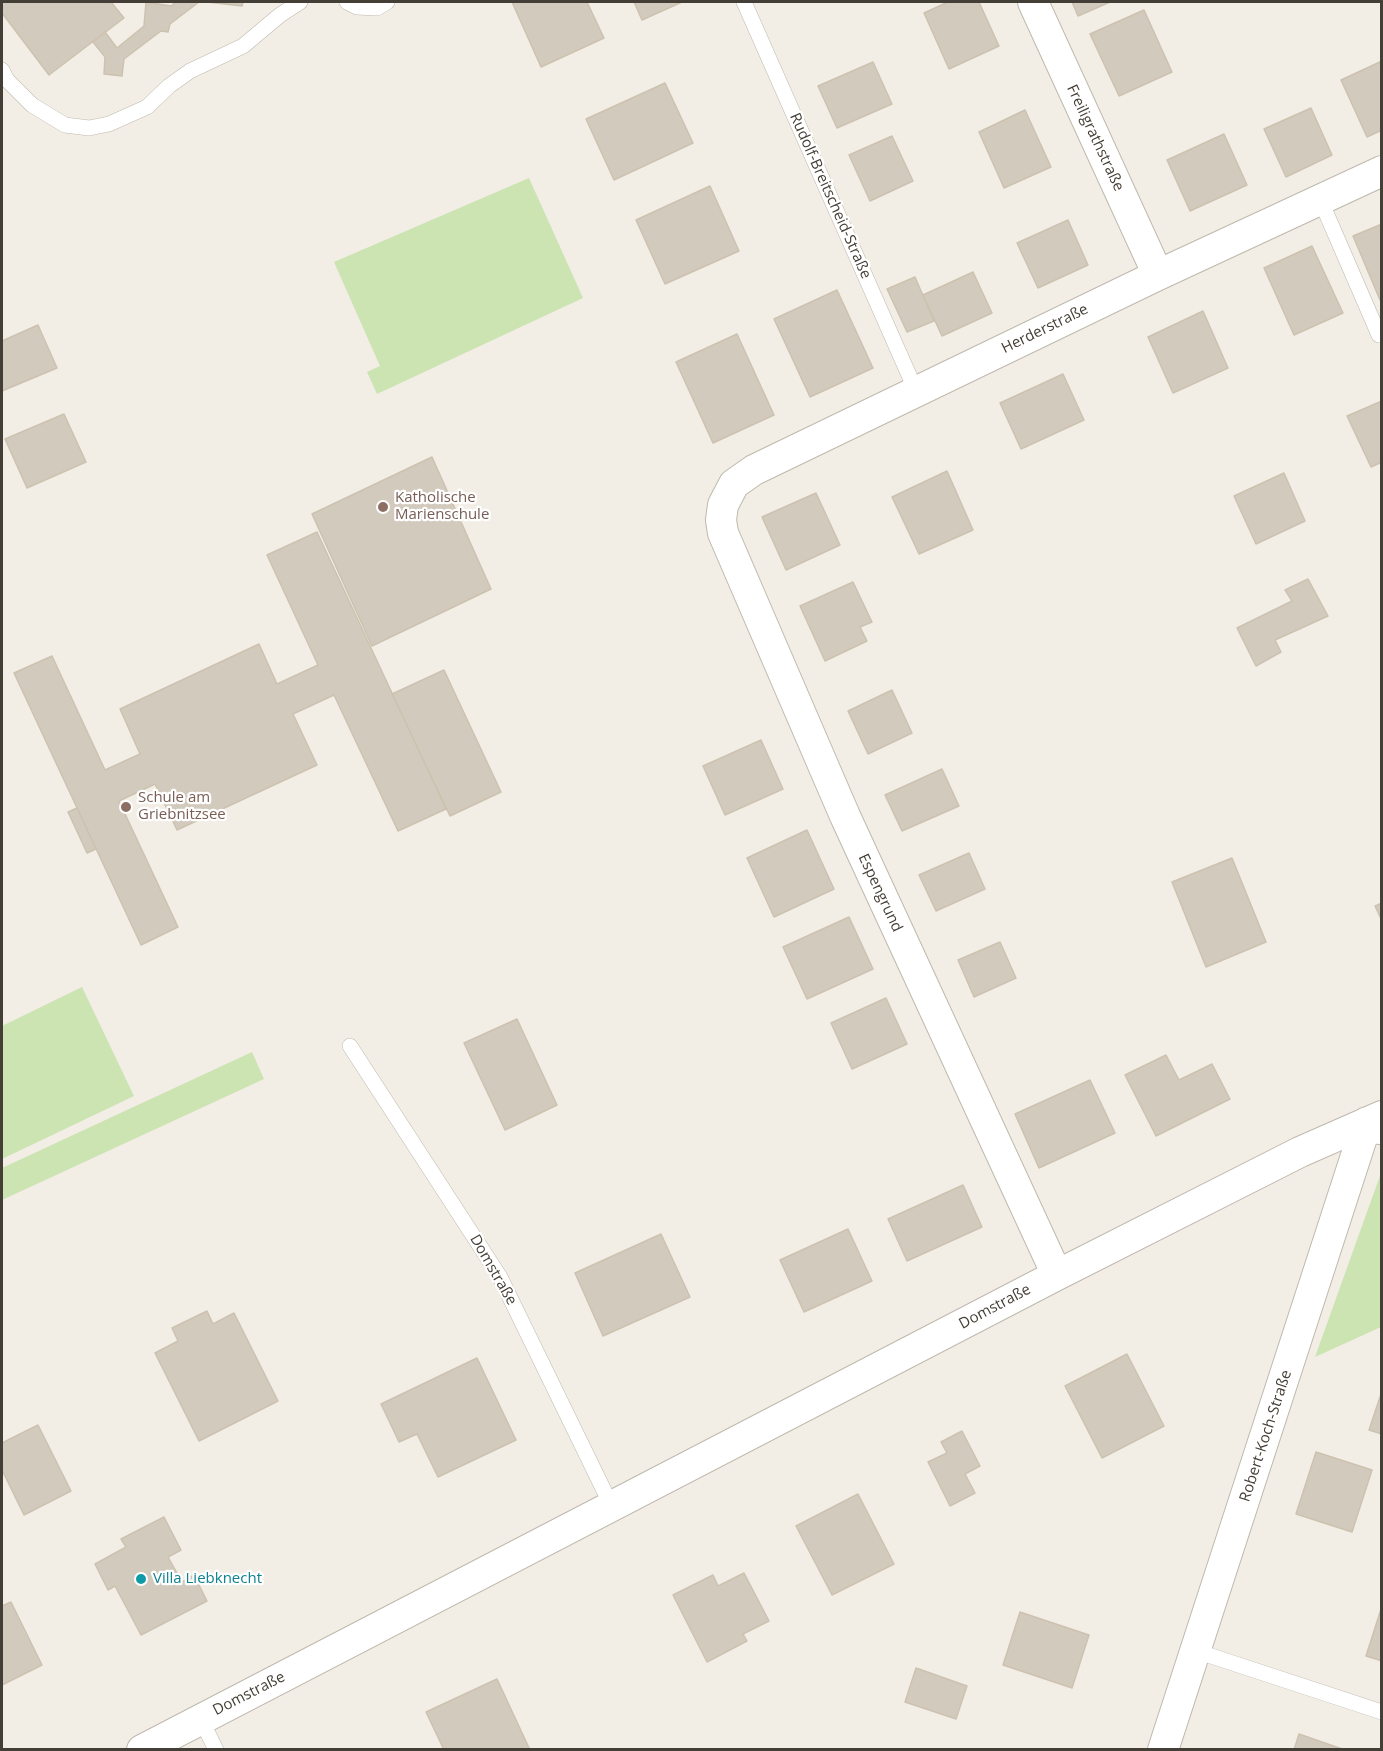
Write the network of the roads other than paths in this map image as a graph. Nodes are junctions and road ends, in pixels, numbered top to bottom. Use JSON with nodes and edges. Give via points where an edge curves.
{"nodes":[{"id":1,"x":300,"y":2,"type":"edge"},
{"id":2,"x":347,"y":2,"type":"edge"},
{"id":3,"x":387,"y":2,"type":"edge"},
{"id":4,"x":744,"y":2,"type":"edge"},
{"id":5,"x":1033,"y":2,"type":"edge"},
{"id":6,"x":2,"y":70,"type":"edge"},
{"id":7,"x":1382,"y":171,"type":"edge"},
{"id":8,"x":1320,"y":199,"type":"junction"},
{"id":9,"x":1158,"y":275,"type":"junction"},
{"id":10,"x":1379,"y":335,"type":"dead end"},
{"id":11,"x":916,"y":391,"type":"junction"},
{"id":12,"x":723,"y":505,"type":"joint"},
{"id":13,"x":350,"y":1046,"type":"dead end"},
{"id":14,"x":1377,"y":1123,"type":"edge"},
{"id":15,"x":1057,"y":1275,"type":"junction"},
{"id":16,"x":612,"y":1507,"type":"junction"},
{"id":17,"x":1196,"y":1651,"type":"junction"},
{"id":18,"x":1382,"y":1712,"type":"edge"},
{"id":19,"x":201,"y":1719,"type":"junction"},
{"id":20,"x":142,"y":1749,"type":"edge"},
{"id":21,"x":216,"y":1749,"type":"edge"},
{"id":22,"x":1163,"y":1749,"type":"edge"}],
"edges":[{"from":1,"to":6,"type":"lane","via":[[243,46],[190,71],[147,107],[109,124],[89,128],[65,125],[32,105]]},
{"from":2,"to":3,"type":"lane","via":[[377,8]]},
{"from":4,"to":11,"type":"lane","name":"Rudolf-Breitscheid-Straße"},
{"from":5,"to":9,"type":"street","name":"Freiligrathstraße"},
{"from":7,"to":8,"type":"street","name":"Herderstraße"},
{"from":8,"to":9,"type":"street","name":"Herderstraße"},
{"from":8,"to":10,"type":"lane"},
{"from":9,"to":11,"type":"street","name":"Herderstraße"},
{"from":11,"to":12,"type":"street","name":"Herderstraße","via":[[754,470],[734,484]]},
{"from":12,"to":15,"type":"street","name":"Espengrund","via":[[723,533],[844,816]]},
{"from":13,"to":16,"type":"lane","name":"Domstraße","via":[[500,1277]]},
{"from":14,"to":15,"type":"street","name":"Domstraße","via":[[1300,1152]]},
{"from":14,"to":17,"type":"street","name":"Robert-Koch-Straße"},
{"from":15,"to":16,"type":"street","name":"Domstraße"},
{"from":16,"to":19,"type":"street","name":"Domstraße"},
{"from":17,"to":18,"type":"lane"},
{"from":17,"to":22,"type":"street","name":"Robert-Koch-Straße"},
{"from":19,"to":20,"type":"street","name":"Domstraße"},
{"from":19,"to":21,"type":"lane"}]}
